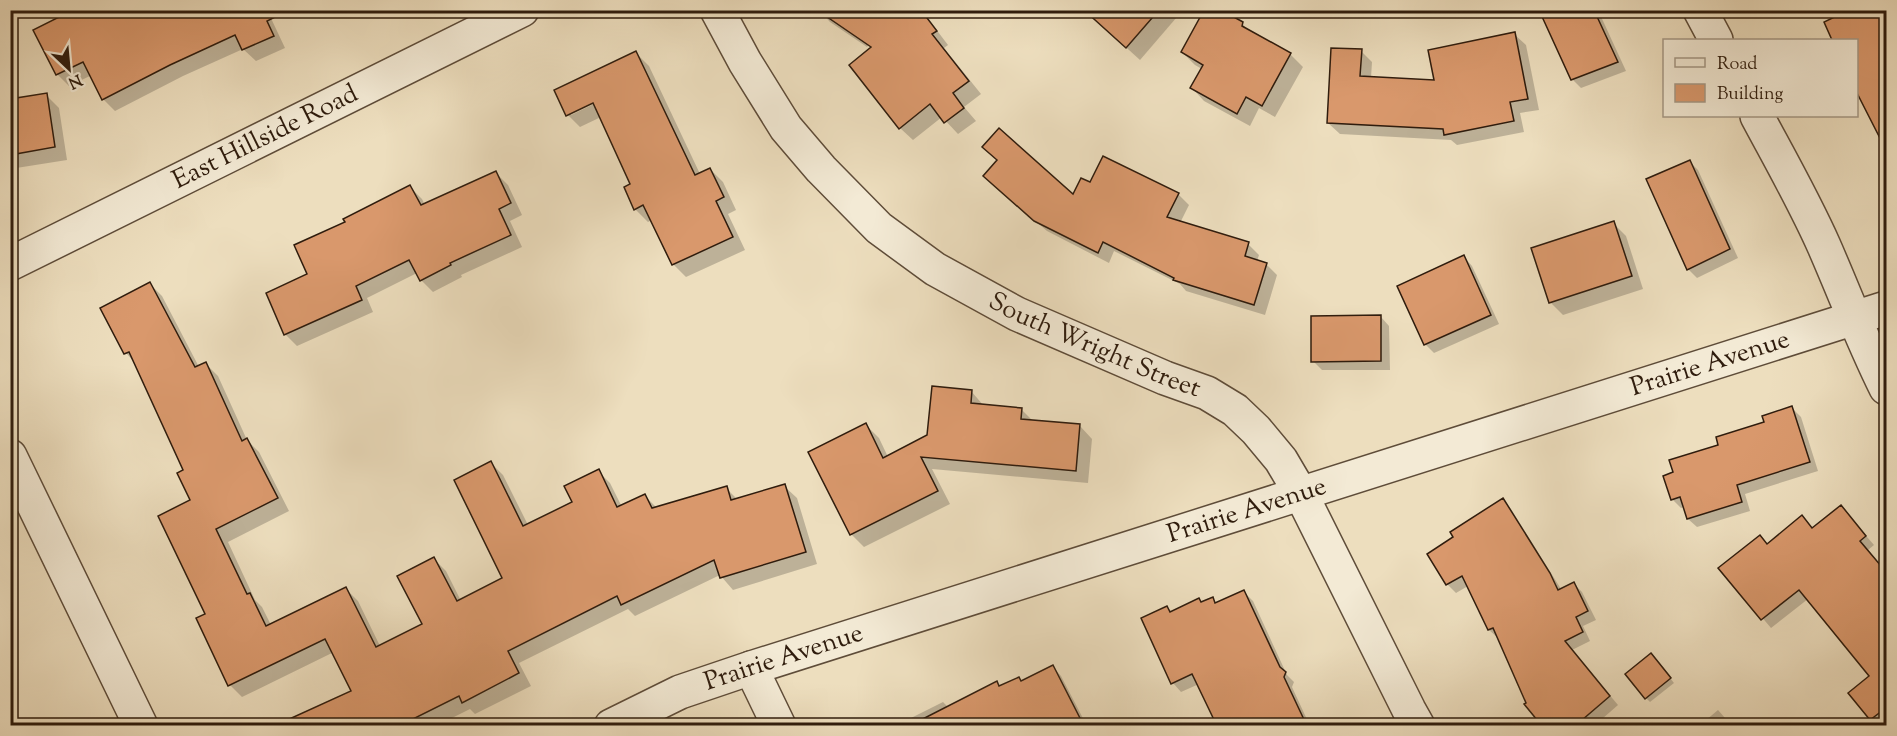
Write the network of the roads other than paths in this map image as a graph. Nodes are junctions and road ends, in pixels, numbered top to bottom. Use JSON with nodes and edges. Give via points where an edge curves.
{"nodes":[{"id":1,"x":522,"y":10,"type":"edge"},
{"id":2,"x":717,"y":10,"type":"edge"},
{"id":3,"x":1700,"y":10,"type":"edge"},
{"id":4,"x":1715,"y":39,"type":"edge"},
{"id":5,"x":1758,"y":117,"type":"edge"},
{"id":6,"x":10,"y":264,"type":"edge"},
{"id":7,"x":1887,"y":308,"type":"edge"},
{"id":8,"x":1854,"y":319,"type":"junction"},
{"id":9,"x":1887,"y":388,"type":"edge"},
{"id":10,"x":10,"y":456,"type":"edge"},
{"id":11,"x":1300,"y":494,"type":"junction"},
{"id":12,"x":751,"y":668,"type":"junction"},
{"id":13,"x":141,"y":726,"type":"edge"},
{"id":14,"x":611,"y":726,"type":"edge"},
{"id":15,"x":779,"y":726,"type":"edge"},
{"id":16,"x":1418,"y":726,"type":"edge"}],
"edges":[{"from":1,"to":6,"type":"street","name":"East Hillside Road"},
{"from":2,"to":11,"type":"street","name":"South Wright Street","via":[[786,128],[879,228],[935,268],[1017,314],[1207,393],[1234,410],[1281,460]]},
{"from":3,"to":4,"type":"street"},
{"from":5,"to":8,"type":"street","via":[[1823,244]]},
{"from":7,"to":8,"type":"street","name":"Prairie Avenue"},
{"from":8,"to":9,"type":"street"},
{"from":8,"to":11,"type":"street","name":"Prairie Avenue"},
{"from":10,"to":13,"type":"street"},
{"from":11,"to":12,"type":"street","name":"Prairie Avenue"},
{"from":11,"to":16,"type":"street","name":"South Wright Street"},
{"from":12,"to":14,"type":"street","name":"Prairie Avenue","via":[[680,692]]},
{"from":12,"to":15,"type":"street"}]}
